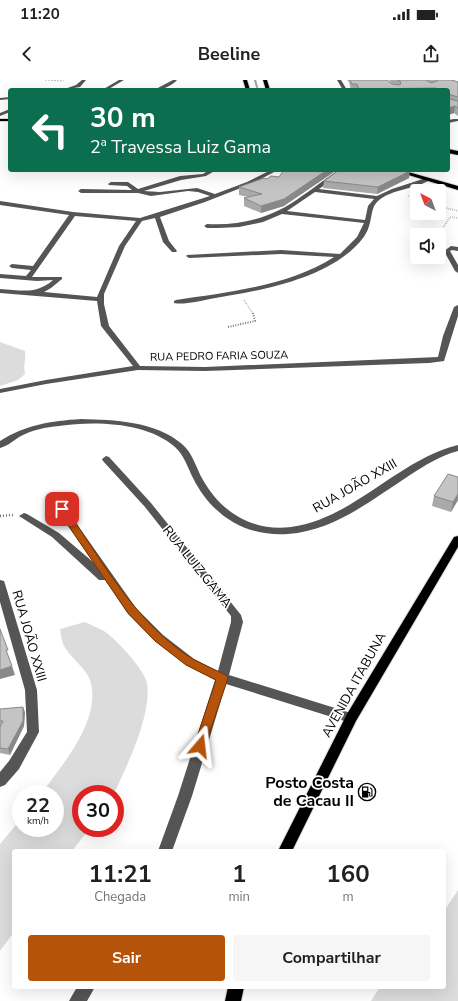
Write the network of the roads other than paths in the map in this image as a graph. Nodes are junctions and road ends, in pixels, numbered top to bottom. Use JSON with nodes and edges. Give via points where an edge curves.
{"nodes":[{"id":1,"x":84,"y":80,"type":"edge"},
{"id":2,"x":122,"y":80,"type":"edge"},
{"id":3,"x":175,"y":80,"type":"edge"},
{"id":4,"x":71,"y":88,"type":"edge"},
{"id":5,"x":108,"y":88,"type":"edge"},
{"id":6,"x":161,"y":88,"type":"edge"},
{"id":7,"x":209,"y":172,"type":"edge"},
{"id":8,"x":271,"y":172,"type":"edge"},
{"id":9,"x":340,"y":172,"type":"edge"},
{"id":10,"x":402,"y":172,"type":"edge"},
{"id":11,"x":428,"y":179,"type":"junction"},
{"id":12,"x":111,"y":184,"type":"dead end"},
{"id":13,"x":458,"y":188,"type":"edge"},
{"id":14,"x":313,"y":190,"type":"junction"},
{"id":15,"x":81,"y":191,"type":"dead end"},
{"id":16,"x":136,"y":192,"type":"junction"},
{"id":17,"x":214,"y":196,"type":"junction"},
{"id":18,"x":378,"y":198,"type":"junction"},
{"id":19,"x":0,"y":203,"type":"edge"},
{"id":20,"x":282,"y":212,"type":"junction"},
{"id":21,"x":73,"y":214,"type":"junction"},
{"id":22,"x":158,"y":216,"type":"junction"},
{"id":23,"x":140,"y":220,"type":"junction"},
{"id":24,"x":367,"y":222,"type":"junction"},
{"id":25,"x":207,"y":226,"type":"dead end"},
{"id":26,"x":458,"y":249,"type":"edge"},
{"id":27,"x":174,"y":250,"type":"dead end"},
{"id":28,"x":189,"y":256,"type":"dead end"},
{"id":29,"x":342,"y":256,"type":"junction"},
{"id":30,"x":12,"y":266,"type":"dead end"},
{"id":31,"x":35,"y":268,"type":"junction"},
{"id":32,"x":458,"y":272,"type":"edge"},
{"id":33,"x":0,"y":276,"type":"edge"},
{"id":34,"x":28,"y":278,"type":"junction"},
{"id":35,"x":0,"y":291,"type":"edge"},
{"id":36,"x":36,"y":293,"type":"junction"},
{"id":37,"x":100,"y":299,"type":"junction"},
{"id":38,"x":176,"y":302,"type":"dead end"},
{"id":39,"x":458,"y":307,"type":"edge"},
{"id":40,"x":138,"y":368,"type":"junction"},
{"id":41,"x":0,"y":391,"type":"edge"},
{"id":42,"x":0,"y":445,"type":"edge"},
{"id":43,"x":458,"y":448,"type":"edge"},
{"id":44,"x":106,"y":459,"type":"dead end"},
{"id":45,"x":54,"y":498,"type":"dead end"},
{"id":46,"x":24,"y":516,"type":"dead end"},
{"id":47,"x":458,"y":539,"type":"edge"},
{"id":48,"x":0,"y":584,"type":"edge"},
{"id":49,"x":115,"y":587,"type":"junction"},
{"id":50,"x":222,"y":678,"type":"junction"},
{"id":51,"x":351,"y":718,"type":"junction"},
{"id":52,"x":0,"y":781,"type":"edge"},
{"id":53,"x":166,"y":849,"type":"edge"},
{"id":54,"x":286,"y":849,"type":"edge"},
{"id":55,"x":85,"y":989,"type":"edge"},
{"id":56,"x":236,"y":989,"type":"edge"},
{"id":57,"x":76,"y":1001,"type":"edge"},
{"id":58,"x":233,"y":1001,"type":"edge"}],
"edges":[{"from":1,"to":4,"type":"street"},
{"from":2,"to":5,"type":"street"},
{"from":3,"to":6,"type":"street"},
{"from":7,"to":16,"type":"street"},
{"from":8,"to":17,"type":"street"},
{"from":9,"to":14,"type":"street"},
{"from":10,"to":11,"type":"main road"},
{"from":11,"to":13,"type":"main road"},
{"from":11,"to":18,"type":"street"},
{"from":12,"to":16,"type":"street","via":[[128,184]]},
{"from":14,"to":18,"type":"street"},
{"from":14,"to":20,"type":"street"},
{"from":15,"to":16,"type":"street"},
{"from":16,"to":17,"type":"street","via":[[158,194],[196,190]]},
{"from":17,"to":22,"type":"street"},
{"from":18,"to":24,"type":"street","via":[[371,206]]},
{"from":19,"to":21,"type":"street"},
{"from":20,"to":24,"type":"street"},
{"from":20,"to":25,"type":"street","via":[[239,226]]},
{"from":21,"to":23,"type":"street"},
{"from":21,"to":31,"type":"street"},
{"from":22,"to":23,"type":"street"},
{"from":22,"to":27,"type":"street","via":[[166,242]]},
{"from":23,"to":37,"type":"street","via":[[122,246]]},
{"from":24,"to":29,"type":"street","via":[[360,238]]},
{"from":26,"to":32,"type":"street","via":[[451,248],[447,251]]},
{"from":28,"to":29,"type":"street","via":[[281,252]]},
{"from":29,"to":38,"type":"street","via":[[323,268],[308,273],[238,291]]},
{"from":30,"to":31,"type":"street"},
{"from":31,"to":34,"type":"street"},
{"from":33,"to":34,"type":"street"},
{"from":34,"to":36,"type":"street","via":[[60,278]]},
{"from":35,"to":36,"type":"street"},
{"from":36,"to":37,"type":"street"},
{"from":37,"to":40,"type":"street","via":[[105,326]]},
{"from":39,"to":40,"type":"street","name":"RUA PEDRO FARIA SOUZA","via":[[441,359],[228,369]]},
{"from":40,"to":41,"type":"street","name":"RUA PEDRO FARIA SOUZA"},
{"from":42,"to":43,"type":"street","name":"RUA JOÃO XXIII","via":[[25,431],[47,426],[84,422],[137,426],[166,436],[185,452],[206,493],[227,516],[244,525],[280,532],[317,525],[357,505],[440,453]]},
{"from":44,"to":50,"type":"street","name":"RUA LUIZ GAMA","via":[[148,505],[236,614],[237,622]]},
{"from":45,"to":49,"type":"street"},
{"from":46,"to":49,"type":"street","via":[[37,521]]},
{"from":47,"to":51,"type":"main road","name":"AVENIDA ITABUNA"},
{"from":48,"to":52,"type":"street","name":"RUA JOÃO XXIII","via":[[31,690],[33,732],[14,765]]},
{"from":49,"to":50,"type":"street","via":[[132,611],[158,638],[190,662]]},
{"from":50,"to":51,"type":"street"},
{"from":50,"to":53,"type":"street","name":"RUA LUIZ GAMA"},
{"from":51,"to":54,"type":"main road","name":"AVENIDA ITABUNA"},
{"from":55,"to":57,"type":"street"},
{"from":56,"to":58,"type":"main road"}]}
